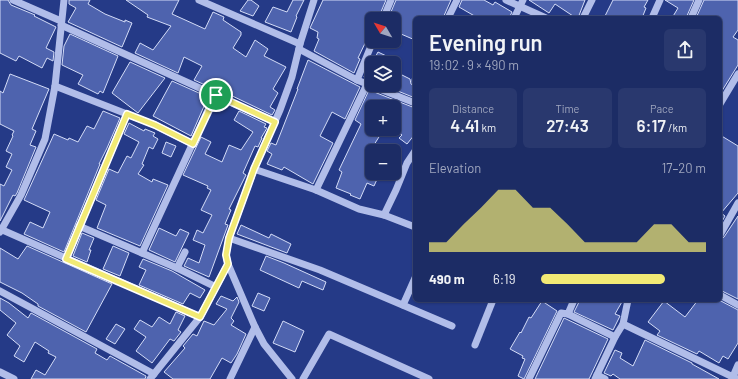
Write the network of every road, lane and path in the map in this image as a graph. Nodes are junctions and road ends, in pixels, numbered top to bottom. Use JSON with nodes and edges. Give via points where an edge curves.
{"nodes":[{"id":1,"x":13,"y":0,"type":"edge"},
{"id":2,"x":64,"y":0,"type":"edge"},
{"id":3,"x":199,"y":0,"type":"edge"},
{"id":4,"x":314,"y":0,"type":"edge"},
{"id":5,"x":391,"y":0,"type":"edge"},
{"id":6,"x":457,"y":0,"type":"edge"},
{"id":7,"x":506,"y":0,"type":"edge"},
{"id":8,"x":592,"y":0,"type":"edge"},
{"id":9,"x":660,"y":0,"type":"edge"},
{"id":10,"x":699,"y":0,"type":"edge"},
{"id":11,"x":522,"y":3,"type":"edge"},
{"id":12,"x":386,"y":12,"type":"edge"},
{"id":13,"x":449,"y":16,"type":"edge"},
{"id":14,"x":515,"y":16,"type":"edge"},
{"id":15,"x":543,"y":16,"type":"edge"},
{"id":16,"x":584,"y":16,"type":"edge"},
{"id":17,"x":653,"y":16,"type":"edge"},
{"id":18,"x":692,"y":16,"type":"edge"},
{"id":19,"x":61,"y":23,"type":"junction"},
{"id":20,"x":299,"y":47,"type":"junction"},
{"id":21,"x":370,"y":48,"type":"edge"},
{"id":22,"x":738,"y":74,"type":"edge"},
{"id":23,"x":357,"y":80,"type":"junction"},
{"id":24,"x":365,"y":83,"type":"edge"},
{"id":25,"x":56,"y":86,"type":"junction"},
{"id":26,"x":365,"y":90,"type":"edge"},
{"id":27,"x":388,"y":92,"type":"edge"},
{"id":28,"x":216,"y":95,"type":"junction"},
{"id":29,"x":722,"y":101,"type":"edge"},
{"id":30,"x":413,"y":102,"type":"edge"},
{"id":31,"x":127,"y":114,"type":"junction"},
{"id":32,"x":275,"y":122,"type":"junction"},
{"id":33,"x":193,"y":144,"type":"junction"},
{"id":34,"x":413,"y":154,"type":"edge"},
{"id":35,"x":254,"y":169,"type":"junction"},
{"id":36,"x":316,"y":190,"type":"junction"},
{"id":37,"x":738,"y":203,"type":"edge"},
{"id":38,"x":384,"y":215,"type":"junction"},
{"id":39,"x":79,"y":226,"type":"junction"},
{"id":40,"x":413,"y":226,"type":"edge"},
{"id":41,"x":0,"y":230,"type":"edge"},
{"id":42,"x":722,"y":231,"type":"edge"},
{"id":43,"x":229,"y":238,"type":"junction"},
{"id":44,"x":185,"y":252,"type":"dead end"},
{"id":45,"x":142,"y":253,"type":"junction"},
{"id":46,"x":66,"y":259,"type":"junction"},
{"id":47,"x":228,"y":264,"type":"junction"},
{"id":48,"x":177,"y":268,"type":"junction"},
{"id":49,"x":413,"y":283,"type":"edge"},
{"id":50,"x":216,"y":287,"type":"junction"},
{"id":51,"x":0,"y":291,"type":"edge"},
{"id":52,"x":722,"y":296,"type":"edge"},
{"id":53,"x":492,"y":302,"type":"edge"},
{"id":54,"x":573,"y":302,"type":"edge"},
{"id":55,"x":628,"y":302,"type":"edge"},
{"id":56,"x":738,"y":305,"type":"edge"},
{"id":57,"x":403,"y":306,"type":"junction"},
{"id":58,"x":568,"y":314,"type":"junction"},
{"id":59,"x":200,"y":317,"type":"junction"},
{"id":60,"x":623,"y":324,"type":"junction"},
{"id":61,"x":452,"y":326,"type":"dead end"},
{"id":62,"x":255,"y":327,"type":"junction"},
{"id":63,"x":615,"y":337,"type":"junction"},
{"id":64,"x":475,"y":346,"type":"dead end"},
{"id":65,"x":738,"y":365,"type":"edge"},
{"id":66,"x":0,"y":372,"type":"edge"},
{"id":67,"x":152,"y":377,"type":"edge"},
{"id":68,"x":596,"y":377,"type":"edge"},
{"id":69,"x":734,"y":378,"type":"edge"},
{"id":70,"x":14,"y":379,"type":"edge"},
{"id":71,"x":230,"y":379,"type":"edge"},
{"id":72,"x":292,"y":379,"type":"edge"},
{"id":73,"x":303,"y":379,"type":"edge"},
{"id":74,"x":429,"y":379,"type":"edge"},
{"id":75,"x":529,"y":379,"type":"edge"},
{"id":76,"x":605,"y":379,"type":"edge"}],
"edges":[{"from":1,"to":19,"type":"street"},
{"from":2,"to":19,"type":"street"},
{"from":3,"to":20,"type":"street"},
{"from":4,"to":20,"type":"street"},
{"from":5,"to":12,"type":"street"},
{"from":6,"to":13,"type":"street"},
{"from":7,"to":11,"type":"street"},
{"from":8,"to":16,"type":"street"},
{"from":9,"to":17,"type":"street"},
{"from":10,"to":18,"type":"street"},
{"from":11,"to":14,"type":"street"},
{"from":11,"to":15,"type":"street"},
{"from":19,"to":25,"type":"street"},
{"from":19,"to":28,"type":"street"},
{"from":20,"to":23,"type":"street"},
{"from":20,"to":32,"type":"street","via":[[292,77]]},
{"from":21,"to":23,"type":"street"},
{"from":22,"to":29,"type":"street"},
{"from":23,"to":24,"type":"street"},
{"from":25,"to":31,"type":"street"},
{"from":25,"to":41,"type":"street","via":[[45,139],[21,194]]},
{"from":26,"to":36,"type":"street"},
{"from":27,"to":30,"type":"street"},
{"from":28,"to":32,"type":"street"},
{"from":28,"to":33,"type":"street"},
{"from":31,"to":33,"type":"street"},
{"from":31,"to":39,"type":"street"},
{"from":32,"to":35,"type":"street"},
{"from":33,"to":45,"type":"street"},
{"from":34,"to":38,"type":"street"},
{"from":35,"to":36,"type":"street"},
{"from":35,"to":43,"type":"street"},
{"from":36,"to":38,"type":"street","via":[[359,209]]},
{"from":37,"to":42,"type":"street"},
{"from":38,"to":40,"type":"street"},
{"from":39,"to":45,"type":"street"},
{"from":39,"to":46,"type":"street"},
{"from":41,"to":46,"type":"street"},
{"from":43,"to":47,"type":"street","via":[[226,255]]},
{"from":43,"to":57,"type":"street","via":[[320,270]]},
{"from":44,"to":48,"type":"street"},
{"from":45,"to":48,"type":"street"},
{"from":46,"to":59,"type":"street"},
{"from":47,"to":50,"type":"street"},
{"from":47,"to":62,"type":"street"},
{"from":48,"to":50,"type":"street"},
{"from":49,"to":57,"type":"street"},
{"from":50,"to":59,"type":"street"},
{"from":51,"to":67,"type":"street"},
{"from":52,"to":56,"type":"street"},
{"from":53,"to":64,"type":"street"},
{"from":54,"to":58,"type":"street"},
{"from":55,"to":60,"type":"street"},
{"from":57,"to":61,"type":"street"},
{"from":58,"to":63,"type":"street"},
{"from":58,"to":75,"type":"street","via":[[561,313]]},
{"from":59,"to":67,"type":"street"},
{"from":60,"to":63,"type":"street"},
{"from":60,"to":69,"type":"street"},
{"from":62,"to":71,"type":"street"},
{"from":62,"to":72,"type":"street","via":[[264,344]]},
{"from":63,"to":68,"type":"street"},
{"from":65,"to":69,"type":"street"},
{"from":66,"to":70,"type":"street"},
{"from":68,"to":76,"type":"street"},
{"from":73,"to":74,"type":"street","via":[[329,334]]}]}
